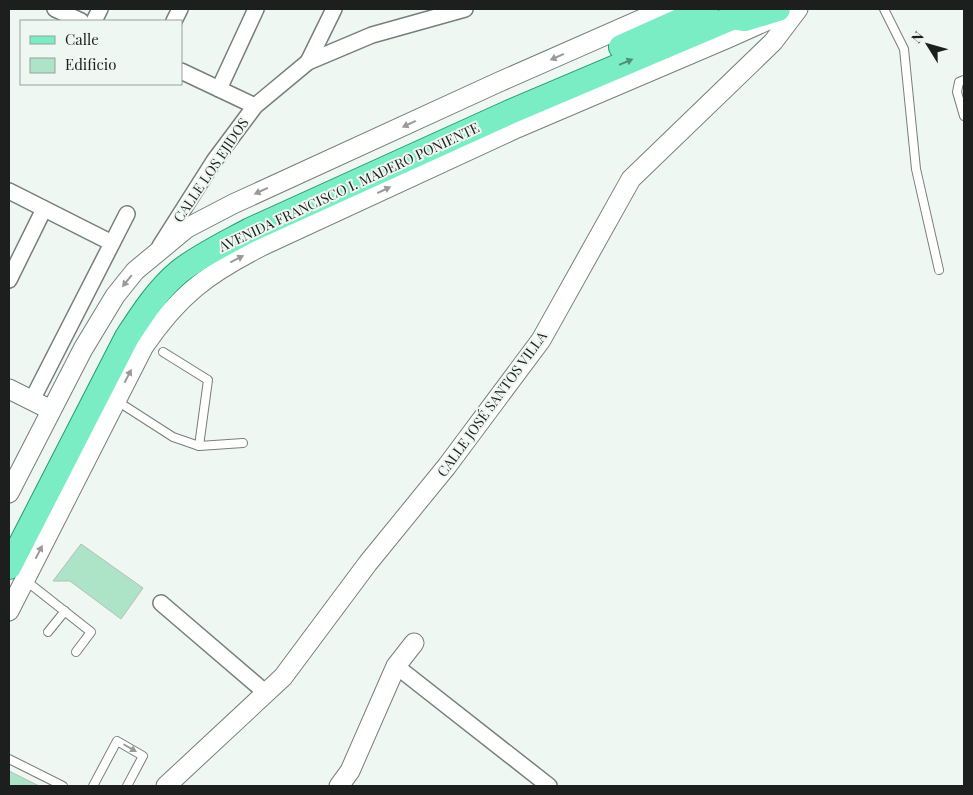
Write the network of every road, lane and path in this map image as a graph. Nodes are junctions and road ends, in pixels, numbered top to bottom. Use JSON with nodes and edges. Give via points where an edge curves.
{"nodes":[{"id":1,"x":55,"y":9,"type":"edge"},
{"id":2,"x":256,"y":9,"type":"edge"},
{"id":3,"x":334,"y":9,"type":"edge"},
{"id":4,"x":465,"y":9,"type":"edge"},
{"id":5,"x":665,"y":9,"type":"edge"},
{"id":6,"x":706,"y":9,"type":"edge"},
{"id":7,"x":778,"y":9,"type":"edge"},
{"id":8,"x":793,"y":9,"type":"edge"},
{"id":9,"x":798,"y":9,"type":"edge"},
{"id":10,"x":884,"y":9,"type":"edge"},
{"id":11,"x":743,"y":13,"type":"edge"},
{"id":12,"x":79,"y":20,"type":"edge"},
{"id":13,"x":308,"y":62,"type":"junction"},
{"id":14,"x":182,"y":71,"type":"edge"},
{"id":15,"x":964,"y":80,"type":"edge"},
{"id":16,"x":218,"y":89,"type":"junction"},
{"id":17,"x":255,"y":106,"type":"junction"},
{"id":18,"x":964,"y":116,"type":"edge"},
{"id":19,"x":9,"y":191,"type":"edge"},
{"id":20,"x":44,"y":209,"type":"junction"},
{"id":21,"x":127,"y":214,"type":"dead end"},
{"id":22,"x":112,"y":243,"type":"junction"},
{"id":23,"x":154,"y":256,"type":"junction"},
{"id":24,"x":939,"y":270,"type":"dead end"},
{"id":25,"x":9,"y":280,"type":"edge"},
{"id":26,"x":163,"y":352,"type":"dead end"},
{"id":27,"x":9,"y":388,"type":"edge"},
{"id":28,"x":32,"y":400,"type":"junction"},
{"id":29,"x":116,"y":400,"type":"junction"},
{"id":30,"x":52,"y":410,"type":"junction"},
{"id":31,"x":243,"y":443,"type":"dead end"},
{"id":32,"x":199,"y":446,"type":"junction"},
{"id":33,"x":9,"y":493,"type":"edge"},
{"id":34,"x":9,"y":537,"type":"edge"},
{"id":35,"x":17,"y":573,"type":"edge"},
{"id":36,"x":161,"y":603,"type":"dead end"},
{"id":37,"x":9,"y":611,"type":"edge"},
{"id":38,"x":65,"y":611,"type":"junction"},
{"id":39,"x":48,"y":632,"type":"dead end"},
{"id":40,"x":414,"y":643,"type":"dead end"},
{"id":41,"x":76,"y":652,"type":"dead end"},
{"id":42,"x":396,"y":666,"type":"junction"},
{"id":43,"x":266,"y":693,"type":"junction"},
{"id":44,"x":9,"y":759,"type":"edge"},
{"id":45,"x":350,"y":778,"type":"edge"},
{"id":46,"x":63,"y":786,"type":"edge"},
{"id":47,"x":93,"y":786,"type":"edge"},
{"id":48,"x":127,"y":786,"type":"edge"},
{"id":49,"x":166,"y":786,"type":"edge"},
{"id":50,"x":339,"y":786,"type":"edge"},
{"id":51,"x":549,"y":786,"type":"edge"}],
"edges":[{"from":1,"to":12,"type":"street"},
{"from":2,"to":16,"type":"street"},
{"from":3,"to":13,"type":"street"},
{"from":4,"to":13,"type":"street","name":"CALLE LOS EJIDOS","via":[[372,35]]},
{"from":5,"to":23,"type":"street","one_way":true,"via":[[233,204],[187,228]]},
{"from":6,"to":34,"type":"main road","name":"AVENIDA FRANCISCO I. MADERO PONIENTE","via":[[243,219],[202,240],[169,263],[132,305],[116,331]]},
{"from":7,"to":11,"type":"main road","name":"AVENIDA FRANCISCO I. MADERO PONIENTE","via":[[745,19]]},
{"from":29,"to":8,"type":"street","one_way":true,"via":[[144,346],[161,322],[177,303],[228,264],[517,128]]},
{"from":9,"to":43,"type":"street","name":"CALLE JOSÉ SANTOS VILLA","via":[[773,42],[631,179],[541,340],[283,677]]},
{"from":10,"to":24,"type":"lane","via":[[904,48],[916,169]]},
{"from":35,"to":11,"type":"main road","name":"AVENIDA FRANCISCO I. MADERO PONIENTE","one_way":true,"via":[[127,337],[144,311],[180,272],[250,230],[510,112]]},
{"from":13,"to":17,"type":"street","name":"CALLE LOS EJIDOS"},
{"from":14,"to":16,"type":"street"},
{"from":15,"to":18,"type":"lane","via":[[959,82],[957,92]]},
{"from":16,"to":17,"type":"street"},
{"from":17,"to":23,"type":"street","name":"CALLE LOS EJIDOS","via":[[214,161]]},
{"from":19,"to":20,"type":"street"},
{"from":20,"to":22,"type":"street"},
{"from":20,"to":25,"type":"street"},
{"from":21,"to":22,"type":"street"},
{"from":22,"to":28,"type":"street"},
{"from":23,"to":30,"type":"street","one_way":true,"via":[[135,271],[115,296]]},
{"from":26,"to":32,"type":"lane","via":[[208,380]]},
{"from":27,"to":28,"type":"street"},
{"from":28,"to":30,"type":"street"},
{"from":29,"to":32,"type":"lane","via":[[173,437]]},
{"from":35,"to":29,"type":"street","one_way":true},
{"from":30,"to":33,"type":"street"},
{"from":31,"to":32,"type":"lane"},
{"from":35,"to":37,"type":"street"},
{"from":35,"to":38,"type":"lane"},
{"from":36,"to":43,"type":"street"},
{"from":38,"to":39,"type":"lane"},
{"from":38,"to":41,"type":"lane","via":[[91,632]]},
{"from":40,"to":42,"type":"street"},
{"from":42,"to":45,"type":"street"},
{"from":42,"to":51,"type":"street"},
{"from":43,"to":49,"type":"street","name":"CALLE JOSÉ SANTOS VILLA"},
{"from":44,"to":46,"type":"lane"},
{"from":45,"to":50,"type":"street"},
{"from":47,"to":48,"type":"lane","one_way":true,"via":[[117,741],[144,756]]}]}
